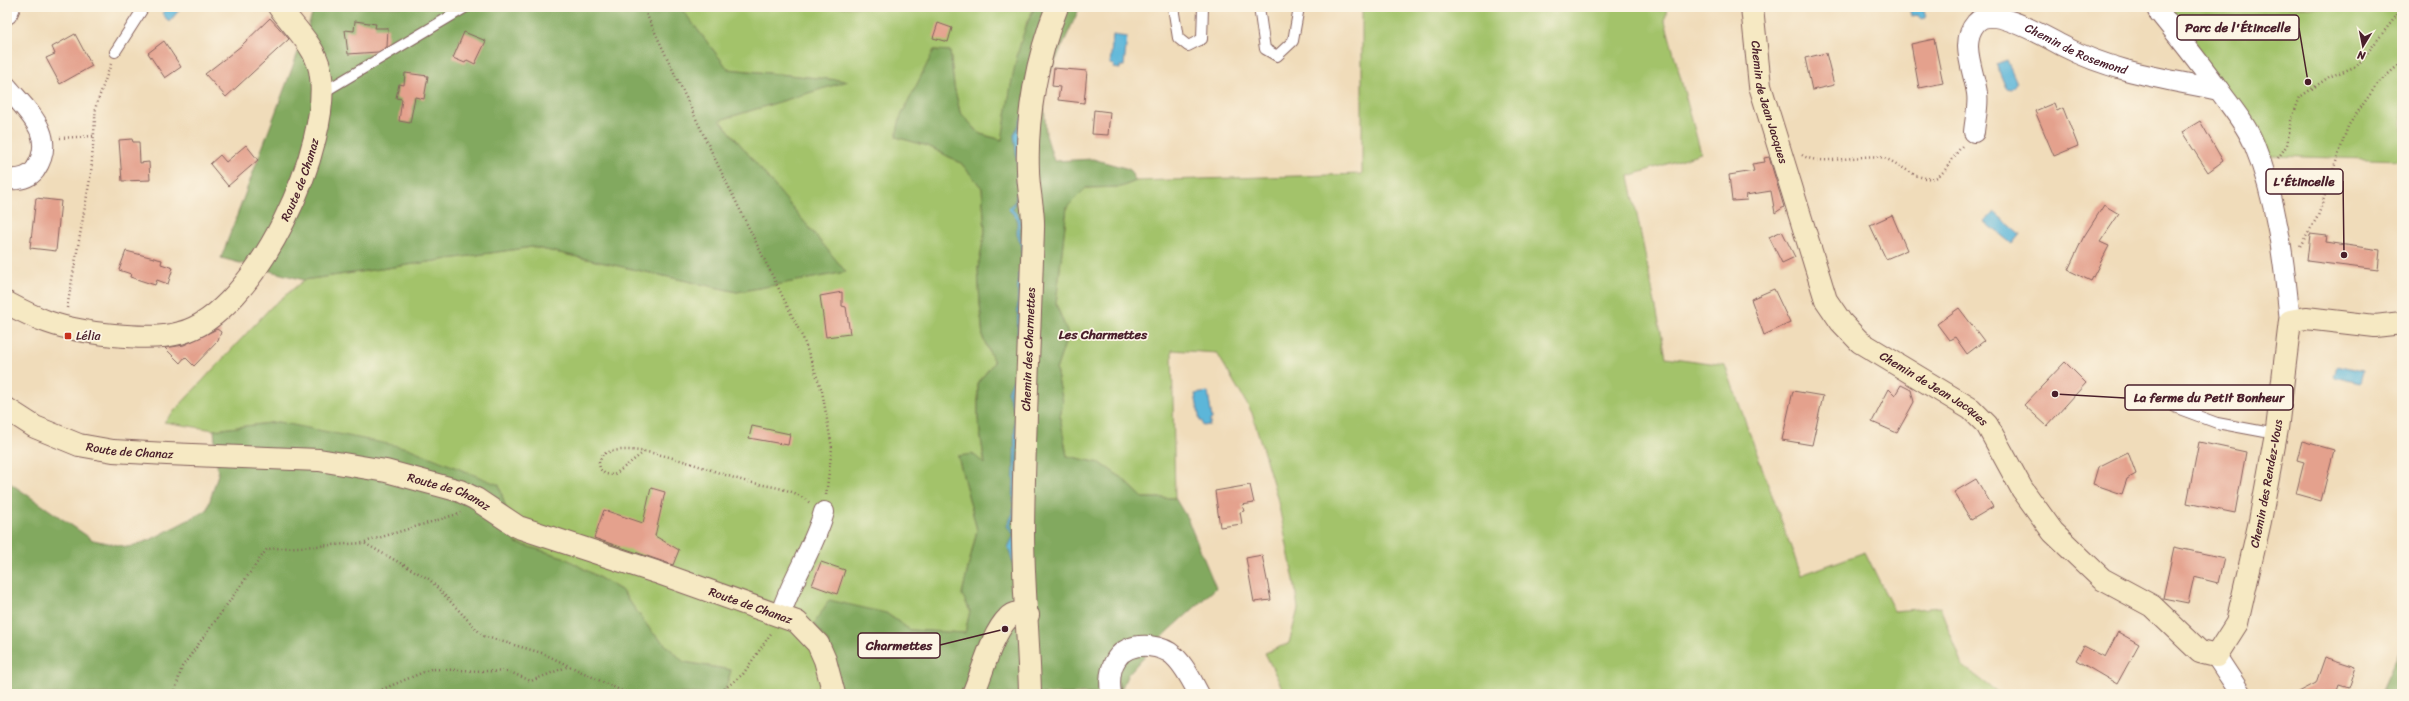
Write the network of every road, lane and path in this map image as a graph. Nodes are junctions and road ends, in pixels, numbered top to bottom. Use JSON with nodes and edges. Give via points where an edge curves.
{"nodes":[{"id":1,"x":10,"y":7,"type":"edge"},
{"id":2,"x":144,"y":7,"type":"edge"},
{"id":3,"x":279,"y":7,"type":"edge"},
{"id":4,"x":466,"y":7,"type":"edge"},
{"id":5,"x":643,"y":7,"type":"edge"},
{"id":6,"x":1057,"y":7,"type":"edge"},
{"id":7,"x":1173,"y":7,"type":"edge"},
{"id":8,"x":1203,"y":7,"type":"edge"},
{"id":9,"x":1259,"y":7,"type":"edge"},
{"id":10,"x":1299,"y":7,"type":"edge"},
{"id":11,"x":1752,"y":7,"type":"edge"},
{"id":12,"x":2392,"y":7,"type":"edge"},
{"id":13,"x":2157,"y":9,"type":"edge"},
{"id":14,"x":7,"y":14,"type":"edge"},
{"id":15,"x":115,"y":52,"type":"joint"},
{"id":16,"x":2402,"y":62,"type":"edge"},
{"id":17,"x":7,"y":87,"type":"edge"},
{"id":18,"x":2219,"y":90,"type":"junction"},
{"id":19,"x":322,"y":93,"type":"junction"},
{"id":20,"x":1974,"y":132,"type":"joint"},
{"id":21,"x":94,"y":136,"type":"junction"},
{"id":22,"x":43,"y":139,"type":"junction"},
{"id":23,"x":1800,"y":152,"type":"dead end"},
{"id":24,"x":2276,"y":161,"type":"dead end"},
{"id":25,"x":7,"y":179,"type":"edge"},
{"id":26,"x":2285,"y":270,"type":"junction"},
{"id":27,"x":7,"y":303,"type":"edge"},
{"id":28,"x":2290,"y":321,"type":"junction"},
{"id":29,"x":2402,"y":322,"type":"edge"},
{"id":30,"x":64,"y":326,"type":"junction"},
{"id":31,"x":2174,"y":407,"type":"dead end"},
{"id":32,"x":7,"y":409,"type":"edge"},
{"id":33,"x":2276,"y":434,"type":"junction"},
{"id":34,"x":644,"y":452,"type":"junction"},
{"id":35,"x":486,"y":505,"type":"junction"},
{"id":36,"x":824,"y":512,"type":"junction"},
{"id":37,"x":364,"y":543,"type":"junction"},
{"id":38,"x":1022,"y":614,"type":"junction"},
{"id":39,"x":780,"y":616,"type":"junction"},
{"id":40,"x":2216,"y":656,"type":"junction"},
{"id":41,"x":569,"y":666,"type":"junction"},
{"id":42,"x":174,"y":694,"type":"edge"},
{"id":43,"x":371,"y":694,"type":"edge"},
{"id":44,"x":628,"y":694,"type":"edge"},
{"id":45,"x":718,"y":694,"type":"edge"},
{"id":46,"x":834,"y":694,"type":"edge"},
{"id":47,"x":973,"y":694,"type":"edge"},
{"id":48,"x":1030,"y":694,"type":"edge"},
{"id":49,"x":1111,"y":694,"type":"edge"},
{"id":50,"x":1199,"y":694,"type":"edge"},
{"id":51,"x":2241,"y":694,"type":"edge"}],
"edges":[{"from":1,"to":14,"type":"street"},
{"from":2,"to":15,"type":"lane"},
{"from":3,"to":19,"type":"street","name":"Route de Chanaz","via":[[310,49],[319,68]]},
{"from":4,"to":19,"type":"lane"},
{"from":5,"to":36,"type":"path","via":[[803,338],[822,390],[832,448]]},
{"from":6,"to":38,"type":"street","name":"Chemin des Charmettes","via":[[1037,80],[1028,156],[1033,226]]},
{"from":7,"to":8,"type":"lane","via":[[1178,38],[1188,46],[1202,39]]},
{"from":9,"to":10,"type":"lane","via":[[1265,49],[1277,56],[1293,41]]},
{"from":11,"to":40,"type":"street","name":"Chemin de Jean Jacques","via":[[1760,86],[1817,277],[1826,300],[1841,322],[1860,342],[1971,409],[1987,425],[2022,489],[2053,532],[2102,579],[2152,606],[2200,652]]},
{"from":12,"to":24,"type":"path","via":[[2397,15],[2357,66],[2329,77],[2300,97],[2291,121],[2287,145]]},
{"from":13,"to":18,"type":"street"},
{"from":15,"to":21,"type":"path","via":[[96,106]]},
{"from":16,"to":26,"type":"path","via":[[2378,83],[2348,126],[2318,216]]},
{"from":17,"to":22,"type":"street","via":[[37,122]]},
{"from":18,"to":20,"type":"street","name":"Chemin de Rosemond","via":[[2120,70],[2074,52],[2004,18],[1986,17],[1976,22],[1967,49],[1977,95]]},
{"from":18,"to":26,"type":"street","via":[[2254,143],[2274,204]]},
{"from":19,"to":30,"type":"street","name":"Route de Chanaz","via":[[319,119],[302,181],[276,236],[252,277],[229,303],[206,321],[180,333],[153,336],[117,334]]},
{"from":20,"to":23,"type":"path","via":[[1954,155],[1944,172],[1935,178],[1924,178],[1882,158],[1872,156],[1824,160],[1805,158]]},
{"from":21,"to":22,"type":"path"},
{"from":21,"to":30,"type":"path","via":[[91,173]]},
{"from":22,"to":25,"type":"street","via":[[42,159],[31,175],[16,180]]},
{"from":26,"to":28,"type":"street"},
{"from":27,"to":30,"type":"street","name":"Route de Chanaz","via":[[48,322]]},
{"from":28,"to":29,"type":"street","via":[[2306,318],[2375,326]]},
{"from":28,"to":33,"type":"street","name":"Chemin des Rendez-Vous"},
{"from":31,"to":33,"type":"lane","via":[[2217,423]]},
{"from":32,"to":35,"type":"street","name":"Route de Chanaz","via":[[35,427],[79,445],[113,451],[326,461],[386,471],[460,491]]},
{"from":33,"to":40,"type":"street","name":"Chemin des Rendez-Vous","via":[[2237,623]]},
{"from":34,"to":34,"type":"path","via":[[614,475],[605,474],[600,469],[600,458],[608,452]]},
{"from":34,"to":36,"type":"path","via":[[663,455],[744,481],[793,492]]},
{"from":35,"to":37,"type":"path"},
{"from":35,"to":39,"type":"street","name":"Route de Chanaz","via":[[518,527]]},
{"from":36,"to":39,"type":"street","via":[[820,527]]},
{"from":37,"to":41,"type":"path","via":[[429,579],[483,636],[542,653]]},
{"from":37,"to":42,"type":"path","via":[[267,549],[182,667]]},
{"from":38,"to":47,"type":"street","via":[[1008,617],[999,631]]},
{"from":38,"to":48,"type":"street","name":"Chemin des Charmettes"},
{"from":39,"to":45,"type":"path","via":[[771,634],[742,674]]},
{"from":39,"to":46,"type":"street","name":"Route de Chanaz","via":[[797,622],[818,644]]},
{"from":40,"to":51,"type":"street"},
{"from":41,"to":43,"type":"path","via":[[531,681],[510,672],[431,669]]},
{"from":41,"to":44,"type":"path"},
{"from":49,"to":50,"type":"street","via":[[1111,670],[1116,658],[1125,649],[1139,645],[1163,649],[1174,655],[1186,670]]}]}
